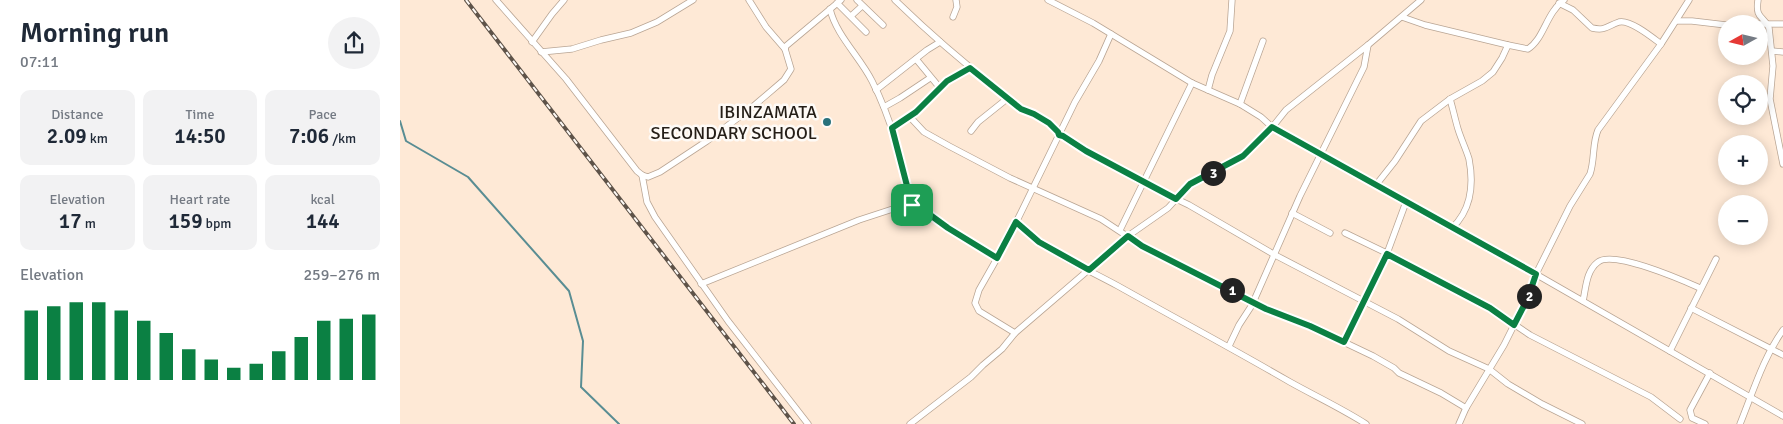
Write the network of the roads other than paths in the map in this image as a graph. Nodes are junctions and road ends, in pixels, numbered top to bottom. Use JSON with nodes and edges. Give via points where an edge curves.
{"nodes":[{"id":1,"x":496,"y":0,"type":"edge"},
{"id":2,"x":564,"y":0,"type":"edge"},
{"id":3,"x":693,"y":0,"type":"edge"},
{"id":4,"x":749,"y":0,"type":"edge"},
{"id":5,"x":857,"y":0,"type":"edge"},
{"id":6,"x":895,"y":0,"type":"edge"},
{"id":7,"x":956,"y":0,"type":"edge"},
{"id":8,"x":1048,"y":0,"type":"edge"},
{"id":9,"x":1232,"y":0,"type":"edge"},
{"id":10,"x":1421,"y":0,"type":"edge"},
{"id":11,"x":1689,"y":0,"type":"edge"},
{"id":12,"x":1758,"y":0,"type":"edge"},
{"id":13,"x":839,"y":1,"type":"edge"},
{"id":14,"x":1560,"y":1,"type":"edge"},
{"id":15,"x":862,"y":6,"type":"junction"},
{"id":16,"x":830,"y":9,"type":"junction"},
{"id":17,"x":1759,"y":15,"type":"edge"},
{"id":18,"x":851,"y":16,"type":"junction"},
{"id":19,"x":953,"y":17,"type":"dead end"},
{"id":20,"x":1402,"y":17,"type":"junction"},
{"id":21,"x":1677,"y":21,"type":"junction"},
{"id":22,"x":1718,"y":24,"type":"edge"},
{"id":23,"x":1768,"y":24,"type":"joint"},
{"id":24,"x":1783,"y":24,"type":"edge"},
{"id":25,"x":882,"y":25,"type":"dead end"},
{"id":26,"x":866,"y":32,"type":"dead end"},
{"id":27,"x":1111,"y":34,"type":"junction"},
{"id":28,"x":1264,"y":41,"type":"dead end"},
{"id":29,"x":532,"y":42,"type":"junction"},
{"id":30,"x":940,"y":42,"type":"junction"},
{"id":31,"x":1661,"y":44,"type":"junction"},
{"id":32,"x":1368,"y":45,"type":"junction"},
{"id":33,"x":1508,"y":45,"type":"junction"},
{"id":34,"x":785,"y":49,"type":"junction"},
{"id":35,"x":1772,"y":50,"type":"junction"},
{"id":36,"x":541,"y":52,"type":"junction"},
{"id":37,"x":1783,"y":52,"type":"edge"},
{"id":38,"x":916,"y":59,"type":"junction"},
{"id":39,"x":970,"y":68,"type":"junction"},
{"id":40,"x":930,"y":78,"type":"junction"},
{"id":41,"x":1192,"y":83,"type":"junction"},
{"id":42,"x":940,"y":88,"type":"junction"},
{"id":43,"x":876,"y":90,"type":"junction"},
{"id":44,"x":1208,"y":90,"type":"junction"},
{"id":45,"x":1008,"y":98,"type":"junction"},
{"id":46,"x":1450,"y":99,"type":"junction"},
{"id":47,"x":1240,"y":104,"type":"junction"},
{"id":48,"x":884,"y":107,"type":"junction"},
{"id":49,"x":910,"y":117,"type":"junction"},
{"id":50,"x":1272,"y":127,"type":"junction"},
{"id":51,"x":892,"y":128,"type":"junction"},
{"id":52,"x":971,"y":131,"type":"dead end"},
{"id":53,"x":1059,"y":135,"type":"junction"},
{"id":54,"x":1320,"y":154,"type":"junction"},
{"id":55,"x":1783,"y":164,"type":"edge"},
{"id":56,"x":642,"y":175,"type":"junction"},
{"id":57,"x":1143,"y":183,"type":"junction"},
{"id":58,"x":1376,"y":185,"type":"junction"},
{"id":59,"x":1032,"y":188,"type":"junction"},
{"id":60,"x":1176,"y":199,"type":"junction"},
{"id":61,"x":1406,"y":202,"type":"junction"},
{"id":62,"x":912,"y":205,"type":"junction"},
{"id":63,"x":1292,"y":214,"type":"junction"},
{"id":64,"x":1016,"y":222,"type":"junction"},
{"id":65,"x":1452,"y":228,"type":"junction"},
{"id":66,"x":1120,"y":230,"type":"junction"},
{"id":67,"x":1330,"y":233,"type":"dead end"},
{"id":68,"x":1345,"y":233,"type":"dead end"},
{"id":69,"x":1128,"y":236,"type":"junction"},
{"id":70,"x":1387,"y":254,"type":"junction"},
{"id":71,"x":1275,"y":255,"type":"junction"},
{"id":72,"x":997,"y":258,"type":"junction"},
{"id":73,"x":1716,"y":259,"type":"dead end"},
{"id":74,"x":1089,"y":270,"type":"junction"},
{"id":75,"x":1536,"y":274,"type":"junction"},
{"id":76,"x":701,"y":284,"type":"junction"},
{"id":77,"x":1700,"y":288,"type":"junction"},
{"id":78,"x":1364,"y":300,"type":"junction"},
{"id":79,"x":1254,"y":301,"type":"junction"},
{"id":80,"x":1583,"y":301,"type":"junction"},
{"id":81,"x":1691,"y":308,"type":"junction"},
{"id":82,"x":1514,"y":325,"type":"junction"},
{"id":83,"x":1783,"y":330,"type":"edge"},
{"id":84,"x":1015,"y":332,"type":"junction"},
{"id":85,"x":1344,"y":342,"type":"junction"},
{"id":86,"x":1229,"y":346,"type":"junction"},
{"id":87,"x":1771,"y":350,"type":"junction"},
{"id":88,"x":1670,"y":351,"type":"junction"},
{"id":89,"x":1783,"y":355,"type":"edge"},
{"id":90,"x":1488,"y":370,"type":"junction"},
{"id":91,"x":1710,"y":373,"type":"junction"},
{"id":92,"x":1750,"y":398,"type":"junction"},
{"id":93,"x":1466,"y":408,"type":"junction"},
{"id":94,"x":1783,"y":416,"type":"edge"},
{"id":95,"x":1680,"y":419,"type":"dead end"},
{"id":96,"x":808,"y":424,"type":"edge"},
{"id":97,"x":910,"y":424,"type":"edge"},
{"id":98,"x":1366,"y":424,"type":"edge"},
{"id":99,"x":1459,"y":424,"type":"edge"},
{"id":100,"x":1582,"y":424,"type":"edge"},
{"id":101,"x":1705,"y":424,"type":"edge"},
{"id":102,"x":1740,"y":424,"type":"edge"}],
"edges":[{"from":1,"to":29,"type":"street"},
{"from":2,"to":29,"type":"street"},
{"from":3,"to":36,"type":"street","via":[[657,22],[631,33],[572,49]]},
{"from":4,"to":34,"type":"street"},
{"from":5,"to":15,"type":"street"},
{"from":6,"to":30,"type":"street"},
{"from":7,"to":19,"type":"street"},
{"from":8,"to":27,"type":"street"},
{"from":9,"to":44,"type":"street","via":[[1230,31]]},
{"from":10,"to":20,"type":"street"},
{"from":11,"to":21,"type":"street"},
{"from":12,"to":17,"type":"street"},
{"from":13,"to":16,"type":"street"},
{"from":13,"to":18,"type":"street"},
{"from":14,"to":31,"type":"street","via":[[1592,28],[1607,29],[1624,22]]},
{"from":14,"to":33,"type":"street","via":[[1530,48]]},
{"from":15,"to":18,"type":"street"},
{"from":15,"to":25,"type":"street"},
{"from":16,"to":34,"type":"street"},
{"from":16,"to":43,"type":"street"},
{"from":18,"to":26,"type":"street"},
{"from":20,"to":32,"type":"street"},
{"from":20,"to":33,"type":"street"},
{"from":21,"to":22,"type":"street"},
{"from":21,"to":31,"type":"street"},
{"from":23,"to":24,"type":"street"},
{"from":23,"to":35,"type":"street"},
{"from":27,"to":41,"type":"street"},
{"from":27,"to":53,"type":"street"},
{"from":28,"to":47,"type":"street"},
{"from":29,"to":36,"type":"street"},
{"from":30,"to":38,"type":"street"},
{"from":30,"to":39,"type":"street"},
{"from":31,"to":75,"type":"street","via":[[1598,130],[1591,171]]},
{"from":32,"to":50,"type":"street","via":[[1302,96]]},
{"from":32,"to":54,"type":"street","via":[[1364,67]]},
{"from":33,"to":46,"type":"street","via":[[1493,72]]},
{"from":34,"to":56,"type":"street","via":[[791,69],[775,88],[707,141],[660,172],[650,177]]},
{"from":35,"to":37,"type":"street"},
{"from":35,"to":55,"type":"street","via":[[1770,99]]},
{"from":36,"to":56,"type":"street"},
{"from":38,"to":40,"type":"street"},
{"from":38,"to":43,"type":"street"},
{"from":39,"to":42,"type":"street"},
{"from":39,"to":45,"type":"street"},
{"from":40,"to":42,"type":"street"},
{"from":40,"to":48,"type":"street"},
{"from":41,"to":44,"type":"street"},
{"from":41,"to":57,"type":"street"},
{"from":42,"to":49,"type":"street"},
{"from":43,"to":48,"type":"street"},
{"from":44,"to":47,"type":"street"},
{"from":45,"to":52,"type":"street"},
{"from":45,"to":53,"type":"street","via":[[1021,109],[1049,123]]},
{"from":46,"to":58,"type":"street","via":[[1421,121]]},
{"from":46,"to":65,"type":"street","via":[[1471,173],[1468,206],[1462,219]]},
{"from":47,"to":50,"type":"street"},
{"from":48,"to":51,"type":"street"},
{"from":49,"to":51,"type":"street"},
{"from":49,"to":59,"type":"street","via":[[930,136]]},
{"from":50,"to":54,"type":"street"},
{"from":50,"to":60,"type":"street","via":[[1243,156],[1190,184]]},
{"from":51,"to":62,"type":"street"},
{"from":53,"to":57,"type":"street"},
{"from":53,"to":59,"type":"street"},
{"from":54,"to":58,"type":"street"},
{"from":54,"to":63,"type":"street"},
{"from":56,"to":76,"type":"street","via":[[650,209]]},
{"from":57,"to":60,"type":"street"},
{"from":57,"to":66,"type":"street"},
{"from":58,"to":61,"type":"street"},
{"from":59,"to":64,"type":"street"},
{"from":59,"to":66,"type":"street"},
{"from":60,"to":69,"type":"street"},
{"from":60,"to":71,"type":"street"},
{"from":61,"to":65,"type":"street"},
{"from":61,"to":70,"type":"street"},
{"from":62,"to":72,"type":"street"},
{"from":62,"to":76,"type":"street","via":[[883,211]]},
{"from":63,"to":67,"type":"street"},
{"from":63,"to":71,"type":"street"},
{"from":64,"to":72,"type":"street"},
{"from":64,"to":74,"type":"street","via":[[1039,242]]},
{"from":65,"to":75,"type":"street"},
{"from":66,"to":69,"type":"street"},
{"from":68,"to":70,"type":"street"},
{"from":69,"to":74,"type":"street"},
{"from":69,"to":79,"type":"street"},
{"from":70,"to":78,"type":"street"},
{"from":70,"to":82,"type":"street","via":[[1490,308]]},
{"from":71,"to":78,"type":"street"},
{"from":71,"to":79,"type":"street"},
{"from":72,"to":84,"type":"street","via":[[975,303],[978,311]]},
{"from":73,"to":77,"type":"street"},
{"from":74,"to":84,"type":"street"},
{"from":74,"to":86,"type":"street"},
{"from":75,"to":80,"type":"street"},
{"from":75,"to":82,"type":"street"},
{"from":76,"to":96,"type":"street"},
{"from":77,"to":80,"type":"street","via":[[1658,271],[1608,258],[1593,267],[1588,275]]},
{"from":77,"to":81,"type":"street"},
{"from":78,"to":85,"type":"street"},
{"from":78,"to":90,"type":"street","via":[[1449,351]]},
{"from":79,"to":85,"type":"street"},
{"from":79,"to":86,"type":"street"},
{"from":80,"to":88,"type":"street"},
{"from":81,"to":87,"type":"street"},
{"from":81,"to":88,"type":"street"},
{"from":82,"to":90,"type":"street"},
{"from":82,"to":95,"type":"street","via":[[1652,397]]},
{"from":83,"to":87,"type":"street"},
{"from":84,"to":97,"type":"street","via":[[1002,349],[971,377]]},
{"from":85,"to":93,"type":"street"},
{"from":86,"to":98,"type":"street"},
{"from":87,"to":89,"type":"street"},
{"from":87,"to":92,"type":"street"},
{"from":88,"to":91,"type":"street"},
{"from":90,"to":93,"type":"street"},
{"from":90,"to":100,"type":"street","via":[[1542,404]]},
{"from":91,"to":92,"type":"street"},
{"from":91,"to":101,"type":"street","via":[[1690,413],[1692,418]]},
{"from":92,"to":94,"type":"street"},
{"from":92,"to":102,"type":"street"},
{"from":93,"to":99,"type":"street"}]}
